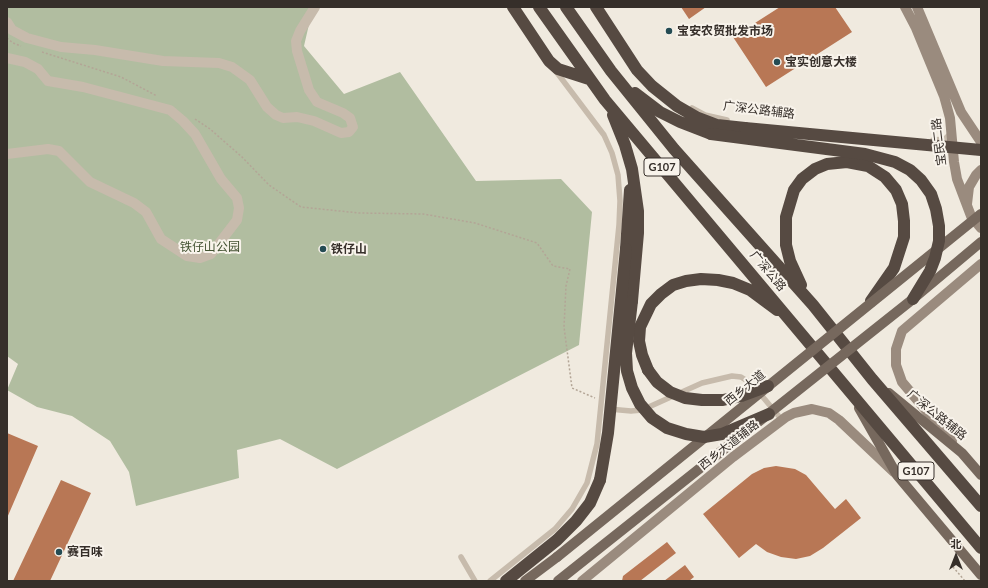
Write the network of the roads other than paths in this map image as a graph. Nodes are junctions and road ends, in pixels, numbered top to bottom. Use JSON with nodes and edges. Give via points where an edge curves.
{"nodes":[{"id":1,"x":315,"y":7,"type":"edge"},
{"id":2,"x":513,"y":7,"type":"edge"},
{"id":3,"x":539,"y":7,"type":"edge"},
{"id":4,"x":566,"y":7,"type":"edge"},
{"id":5,"x":905,"y":7,"type":"edge"},
{"id":6,"x":917,"y":7,"type":"edge"},
{"id":7,"x":599,"y":12,"type":"edge"},
{"id":8,"x":7,"y":22,"type":"edge"},
{"id":9,"x":7,"y":58,"type":"edge"},
{"id":10,"x":549,"y":61,"type":"junction"},
{"id":11,"x":611,"y":71,"type":"junction"},
{"id":12,"x":589,"y":79,"type":"junction"},
{"id":13,"x":605,"y":100,"type":"junction"},
{"id":14,"x":952,"y":133,"type":"junction"},
{"id":15,"x":981,"y":143,"type":"edge"},
{"id":16,"x":7,"y":154,"type":"edge"},
{"id":17,"x":632,"y":169,"type":"junction"},
{"id":18,"x":981,"y":170,"type":"edge"},
{"id":19,"x":968,"y":210,"type":"junction"},
{"id":20,"x":981,"y":214,"type":"edge"},
{"id":21,"x":981,"y":228,"type":"edge"},
{"id":22,"x":981,"y":242,"type":"edge"},
{"id":23,"x":981,"y":264,"type":"edge"},
{"id":24,"x":913,"y":300,"type":"junction"},
{"id":25,"x":813,"y":305,"type":"junction"},
{"id":26,"x":867,"y":306,"type":"junction"},
{"id":27,"x":793,"y":322,"type":"junction"},
{"id":28,"x":872,"y":379,"type":"junction"},
{"id":29,"x":768,"y":386,"type":"junction"},
{"id":30,"x":851,"y":394,"type":"junction"},
{"id":31,"x":601,"y":408,"type":"junction"},
{"id":32,"x":769,"y":414,"type":"junction"},
{"id":33,"x":782,"y":420,"type":"junction"},
{"id":34,"x":962,"y":453,"type":"junction"},
{"id":35,"x":897,"y":475,"type":"junction"},
{"id":36,"x":981,"y":475,"type":"edge"},
{"id":37,"x":981,"y":506,"type":"edge"},
{"id":38,"x":981,"y":548,"type":"edge"},
{"id":39,"x":461,"y":557,"type":"dead end"},
{"id":40,"x":981,"y":575,"type":"edge"},
{"id":41,"x":475,"y":581,"type":"edge"},
{"id":42,"x":490,"y":581,"type":"edge"},
{"id":43,"x":506,"y":581,"type":"edge"},
{"id":44,"x":525,"y":581,"type":"edge"},
{"id":45,"x":558,"y":581,"type":"edge"},
{"id":46,"x":582,"y":581,"type":"edge"}],
"edges":[{"from":1,"to":8,"type":"street","via":[[300,31],[296,41],[297,50],[309,90],[317,102],[350,118],[352,127],[349,132],[341,133],[314,120],[282,118],[276,115],[267,107],[250,80],[232,67],[218,63],[163,61],[61,47],[27,38],[12,30]]},
{"from":2,"to":10,"type":"highway"},
{"from":3,"to":12,"type":"highway","name":"广深公路","number":"G107"},
{"from":4,"to":11,"type":"highway","name":"广深公路","number":"G107"},
{"from":5,"to":14,"type":"street","name":"宝民二路","via":[[944,96]]},
{"from":6,"to":15,"type":"street","via":[[961,112]]},
{"from":7,"to":14,"type":"lane","name":"广深公路辅路","via":[[652,79],[674,97],[705,115],[743,123],[933,140],[945,139]]},
{"from":7,"to":15,"type":"highway","bridge":true,"via":[[637,70],[652,86],[696,117],[717,125]]},
{"from":9,"to":16,"type":"street","via":[[25,62],[38,69],[48,80],[170,110],[195,134],[221,179],[237,198],[237,220],[210,254],[200,258],[187,256],[160,239],[146,212],[134,203],[90,182],[59,151],[48,149]]},
{"from":10,"to":12,"type":"highway","via":[[558,69]]},
{"from":10,"to":31,"type":"lane","via":[[604,135],[618,175],[619,224]]},
{"from":11,"to":24,"type":"highway","bridge":true,"via":[[640,98],[660,112],[711,134],[865,154],[895,162],[910,170],[931,194],[939,226],[935,258]]},
{"from":11,"to":25,"type":"highway","name":"广深公路","number":"G107","via":[[674,149]]},
{"from":12,"to":13,"type":"highway","name":"广深公路","number":"G107"},
{"from":13,"to":17,"type":"highway","via":[[616,122]]},
{"from":13,"to":27,"type":"highway","name":"广深公路","number":"G107"},
{"from":14,"to":19,"type":"street","name":"宝民二路","via":[[957,179]]},
{"from":17,"to":32,"type":"highway","bridge":true,"via":[[638,218],[626,354],[627,371],[640,404],[652,418],[668,428],[704,437],[722,434]]},
{"from":17,"to":43,"type":"highway","bridge":true,"via":[[608,433],[600,480],[590,503],[576,521],[557,540]]},
{"from":18,"to":19,"type":"street","via":[[969,187]]},
{"from":19,"to":21,"type":"street","name":"宝民二路"},
{"from":20,"to":26,"type":"main road","name":"西乡大道","bridge":true},
{"from":22,"to":24,"type":"main road","bridge":true},
{"from":23,"to":34,"type":"street","via":[[902,331],[896,349],[896,365],[902,382]]},
{"from":24,"to":32,"type":"main road","bridge":true},
{"from":25,"to":26,"type":"highway","bridge":true,"via":[[790,261],[786,245],[786,217],[794,190],[802,179],[815,169],[828,164],[847,162],[868,166],[885,177],[896,190],[902,204],[904,237],[894,268],[888,280]]},
{"from":25,"to":28,"type":"highway","name":"广深公路","number":"G107"},
{"from":26,"to":29,"type":"main road","name":"西乡大道","bridge":true},
{"from":27,"to":29,"type":"highway","bridge":true,"via":[[750,290],[733,283],[701,279],[673,285],[651,304],[644,316],[639,341],[642,355],[648,370],[657,382],[670,392],[685,398],[723,400]]},
{"from":27,"to":30,"type":"highway","name":"广深公路","number":"G107"},
{"from":28,"to":34,"type":"main road","name":"广深公路辅路"},
{"from":28,"to":37,"type":"highway","name":"广深公路","number":"G107"},
{"from":29,"to":44,"type":"main road","name":"西乡大道","bridge":true},
{"from":30,"to":35,"type":"main road"},
{"from":30,"to":38,"type":"highway","name":"广深公路","number":"G107"},
{"from":31,"to":33,"type":"lane","via":[[642,410],[702,383],[732,376],[741,377],[752,384]]},
{"from":31,"to":42,"type":"lane","via":[[593,464],[587,483],[572,509],[555,529]]},
{"from":32,"to":45,"type":"main road","bridge":true},
{"from":33,"to":35,"type":"street","name":"西乡大道辅路","via":[[803,411],[820,410],[829,413]]},
{"from":33,"to":46,"type":"street","name":"西乡大道辅路"},
{"from":34,"to":36,"type":"main road","name":"广深公路辅路"},
{"from":35,"to":40,"type":"main road"},
{"from":39,"to":41,"type":"lane"}]}
